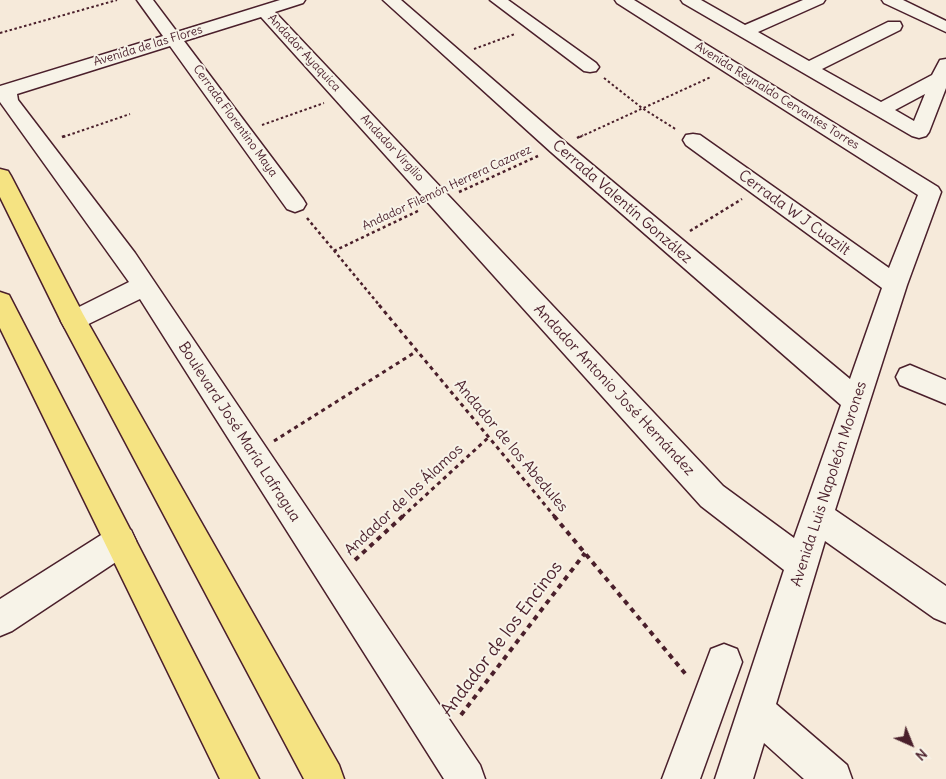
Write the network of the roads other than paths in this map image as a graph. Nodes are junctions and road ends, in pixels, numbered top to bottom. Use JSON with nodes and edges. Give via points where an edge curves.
{"nodes":[{"id":1,"x":145,"y":0,"type":"edge"},
{"id":2,"x":297,"y":0,"type":"edge"},
{"id":3,"x":391,"y":0,"type":"edge"},
{"id":4,"x":498,"y":0,"type":"edge"},
{"id":5,"x":623,"y":0,"type":"edge"},
{"id":6,"x":689,"y":0,"type":"edge"},
{"id":7,"x":817,"y":0,"type":"edge"},
{"id":8,"x":890,"y":0,"type":"edge"},
{"id":9,"x":264,"y":10,"type":"junction"},
{"id":10,"x":894,"y":26,"type":"dead end"},
{"id":11,"x":946,"y":27,"type":"edge"},
{"id":12,"x":744,"y":32,"type":"junction"},
{"id":13,"x":174,"y":38,"type":"junction"},
{"id":14,"x":590,"y":67,"type":"road end"},
{"id":15,"x":808,"y":69,"type":"junction"},
{"id":16,"x":943,"y":71,"type":"edge"},
{"id":17,"x":4,"y":91,"type":"edge"},
{"id":18,"x":344,"y":96,"type":"joint"},
{"id":19,"x":880,"y":110,"type":"junction"},
{"id":20,"x":693,"y":140,"type":"road end"},
{"id":21,"x":0,"y":176,"type":"edge"},
{"id":22,"x":930,"y":192,"type":"joint"},
{"id":23,"x":440,"y":200,"type":"joint"},
{"id":24,"x":295,"y":204,"type":"road end"},
{"id":25,"x":895,"y":285,"type":"junction"},
{"id":26,"x":144,"y":286,"type":"junction"},
{"id":27,"x":0,"y":302,"type":"edge"},
{"id":28,"x":74,"y":321,"type":"junction"},
{"id":29,"x":910,"y":377,"type":"dead end"},
{"id":30,"x":946,"y":392,"type":"edge"},
{"id":31,"x":856,"y":401,"type":"junction"},
{"id":32,"x":817,"y":516,"type":"junction"},
{"id":33,"x":120,"y":540,"type":"junction"},
{"id":34,"x":802,"y":564,"type":"junction"},
{"id":35,"x":946,"y":606,"type":"edge"},
{"id":36,"x":0,"y":619,"type":"edge"},
{"id":37,"x":724,"y":662,"type":"dead end"},
{"id":38,"x":756,"y":711,"type":"junction"},
{"id":39,"x":240,"y":779,"type":"edge"},
{"id":40,"x":325,"y":779,"type":"edge"},
{"id":41,"x":466,"y":779,"type":"edge"},
{"id":42,"x":681,"y":779,"type":"edge"},
{"id":43,"x":734,"y":779,"type":"edge"},
{"id":44,"x":833,"y":779,"type":"edge"}],
"edges":[{"from":1,"to":13,"type":"street","name":"Cerrada Florentino Maya"},
{"from":2,"to":9,"type":"street","name":"Avenida de las Flores"},
{"from":3,"to":31,"type":"street","name":"Cerrada Valentín González"},
{"from":4,"to":14,"type":"street"},
{"from":5,"to":22,"type":"street","name":"Avenida Reynaldo Cervantes Torres"},
{"from":6,"to":12,"type":"street"},
{"from":7,"to":12,"type":"street"},
{"from":8,"to":11,"type":"street"},
{"from":9,"to":13,"type":"street","name":"Avenida de las Flores"},
{"from":9,"to":18,"type":"street","name":"Andador Ayaquica"},
{"from":10,"to":15,"type":"street"},
{"from":12,"to":15,"type":"street"},
{"from":13,"to":17,"type":"street","name":"Avenida de las Flores"},
{"from":13,"to":24,"type":"street","name":"Cerrada Florentino Maya"},
{"from":15,"to":19,"type":"street"},
{"from":16,"to":19,"type":"street"},
{"from":16,"to":19,"type":"street","via":[[919,132]]},
{"from":17,"to":26,"type":"street","name":"Boulevard José María Lafragua"},
{"from":18,"to":23,"type":"street","name":"Andador Virgilio"},
{"from":20,"to":25,"type":"street","name":"Cerrada W J Cuazilt"},
{"from":21,"to":28,"type":"main road"},
{"from":22,"to":25,"type":"street","name":"Avenida Luis Napoleón Morones"},
{"from":23,"to":34,"type":"street","name":"Andador Antonio José Hernández","via":[[712,496]]},
{"from":25,"to":31,"type":"street","name":"Avenida Luis Napoleón Morones"},
{"from":26,"to":28,"type":"street"},
{"from":26,"to":41,"type":"street","name":"Boulevard José María Lafragua"},
{"from":27,"to":33,"type":"main road"},
{"from":28,"to":40,"type":"main road"},
{"from":29,"to":30,"type":"street"},
{"from":31,"to":32,"type":"street","name":"Avenida Luis Napoleón Morones"},
{"from":32,"to":34,"type":"street","name":"Avenida Luis Napoleón Morones"},
{"from":32,"to":35,"type":"street"},
{"from":33,"to":36,"type":"street"},
{"from":33,"to":39,"type":"main road"},
{"from":34,"to":38,"type":"street","name":"Avenida Luis Napoleón Morones"},
{"from":37,"to":42,"type":"street"},
{"from":38,"to":43,"type":"street","name":"Avenida Luis Napoleón Morones"},
{"from":38,"to":44,"type":"street"}]}
